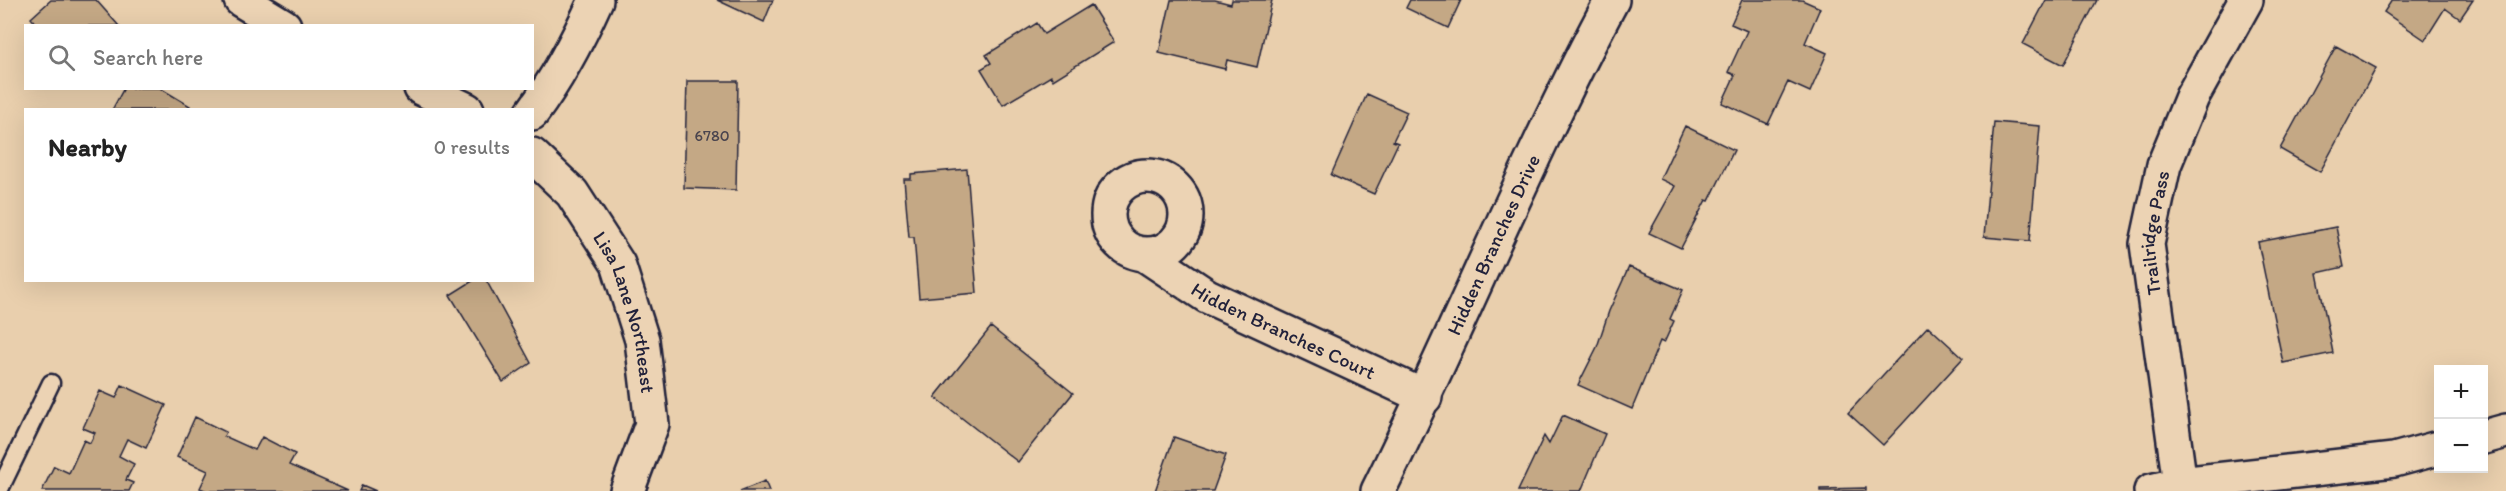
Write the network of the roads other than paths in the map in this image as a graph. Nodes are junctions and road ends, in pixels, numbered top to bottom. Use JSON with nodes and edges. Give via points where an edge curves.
{"nodes":[{"id":1,"x":241,"y":0,"type":"edge"},
{"id":2,"x":596,"y":0,"type":"edge"},
{"id":3,"x":1612,"y":0,"type":"edge"},
{"id":4,"x":2246,"y":0,"type":"edge"},
{"id":5,"x":281,"y":24,"type":"edge"},
{"id":6,"x":426,"y":90,"type":"edge"},
{"id":7,"x":463,"y":108,"type":"edge"},
{"id":8,"x":534,"y":110,"type":"edge"},
{"id":9,"x":534,"y":157,"type":"edge"},
{"id":10,"x":1147,"y":256,"type":"dead end"},
{"id":11,"x":51,"y":383,"type":"dead end"},
{"id":12,"x":1425,"y":397,"type":"junction"},
{"id":13,"x":2506,"y":431,"type":"edge"},
{"id":14,"x":2488,"y":435,"type":"edge"},
{"id":15,"x":2434,"y":449,"type":"edge"},
{"id":16,"x":2165,"y":488,"type":"edge"},
{"id":17,"x":0,"y":489,"type":"edge"},
{"id":18,"x":627,"y":491,"type":"edge"},
{"id":19,"x":1378,"y":491,"type":"edge"}],
"edges":[{"from":1,"to":5,"type":"street"},
{"from":2,"to":8,"type":"street","via":[[571,51]]},
{"from":3,"to":12,"type":"street","name":"Hidden Branches Drive","via":[[1572,76]]},
{"from":4,"to":16,"type":"street","name":"Trailridge Pass","via":[[2192,97],[2164,165],[2147,244]]},
{"from":6,"to":7,"type":"street"},
{"from":9,"to":18,"type":"street","name":"Lisa Lane Northeast","via":[[572,193],[618,264],[642,340],[652,424]]},
{"from":10,"to":12,"type":"street","name":"Hidden Branches Court","via":[[1207,296]]},
{"from":11,"to":17,"type":"lane"},
{"from":12,"to":19,"type":"street","name":"Hidden Branches Drive"},
{"from":13,"to":14,"type":"street"},
{"from":15,"to":16,"type":"street","via":[[2394,460]]}]}
